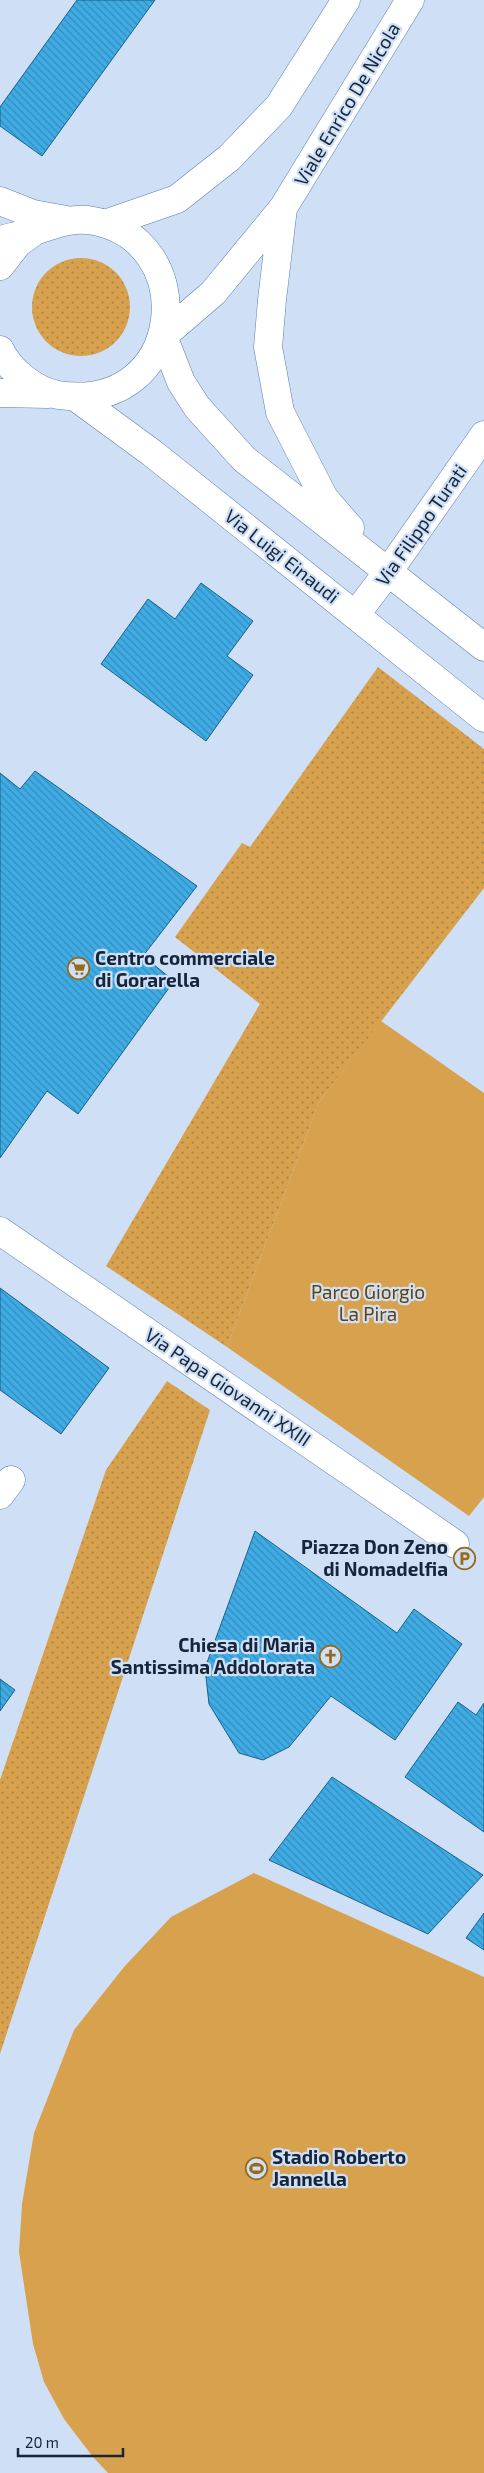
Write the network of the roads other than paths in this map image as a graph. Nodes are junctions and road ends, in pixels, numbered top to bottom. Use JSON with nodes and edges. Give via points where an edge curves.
{"nodes":[{"id":1,"x":346,"y":0,"type":"edge"},
{"id":2,"x":410,"y":0,"type":"edge"},
{"id":3,"x":0,"y":201,"type":"edge"},
{"id":4,"x":284,"y":208,"type":"junction"},
{"id":5,"x":70,"y":220,"type":"junction"},
{"id":6,"x":105,"y":224,"type":"junction"},
{"id":7,"x":35,"y":231,"type":"junction"},
{"id":8,"x":0,"y":240,"type":"edge"},
{"id":9,"x":0,"y":266,"type":"edge"},
{"id":10,"x":163,"y":336,"type":"junction"},
{"id":11,"x":0,"y":350,"type":"edge"},
{"id":12,"x":0,"y":393,"type":"edge"},
{"id":13,"x":50,"y":394,"type":"junction"},
{"id":14,"x":77,"y":398,"type":"junction"},
{"id":15,"x":484,"y":435,"type":"edge"},
{"id":16,"x":388,"y":572,"type":"junction"},
{"id":17,"x":356,"y":614,"type":"junction"},
{"id":18,"x":484,"y":646,"type":"edge"},
{"id":19,"x":484,"y":718,"type":"edge"},
{"id":20,"x":0,"y":1230,"type":"edge"},
{"id":21,"x":455,"y":1544,"type":"dead end"}],
"edges":[{"from":1,"to":6,"type":"street","name":"Viale Enrico De Nicola","via":[[279,106],[229,158],[177,199]]},
{"from":2,"to":4,"type":"street","name":"Viale Enrico De Nicola"},
{"from":3,"to":5,"type":"street","via":[[33,214]]},
{"from":4,"to":10,"type":"street","name":"Viale Enrico De Nicola","via":[[213,292]]},
{"from":4,"to":16,"type":"street","name":"Viale Enrico De Nicola","via":[[268,348],[280,412],[324,498]]},
{"from":5,"to":6,"type":"street","name":"Viale Enrico De Nicola"},
{"from":5,"to":7,"type":"street","name":"Viale Enrico De Nicola","via":[[52,223]]},
{"from":6,"to":10,"type":"street","name":"Viale Enrico De Nicola","via":[[130,237],[150,256],[163,281],[167,308]]},
{"from":7,"to":8,"type":"street","name":"Viale Enrico De Nicola"},
{"from":7,"to":9,"type":"street","name":"Viale Enrico De Nicola","via":[[18,243]]},
{"from":10,"to":14,"type":"street","name":"Viale Enrico De Nicola","via":[[150,361],[130,381],[105,394]]},
{"from":10,"to":16,"type":"street","via":[[181,382],[221,436],[300,504]]},
{"from":11,"to":13,"type":"street","name":"Viale Enrico De Nicola","via":[[4,360],[25,380]]},
{"from":12,"to":13,"type":"street","name":"Viale Enrico De Nicola"},
{"from":13,"to":14,"type":"street","name":"Viale Enrico De Nicola"},
{"from":14,"to":17,"type":"street","name":"Via Luigi Einaudi"},
{"from":15,"to":16,"type":"street","name":"Via Filippo Turati"},
{"from":16,"to":17,"type":"street","name":"Via Filippo Turati"},
{"from":16,"to":18,"type":"street"},
{"from":17,"to":19,"type":"street","name":"Via Luigi Einaudi"},
{"from":20,"to":21,"type":"street","name":"Via Papa Giovanni XXIII"}]}
